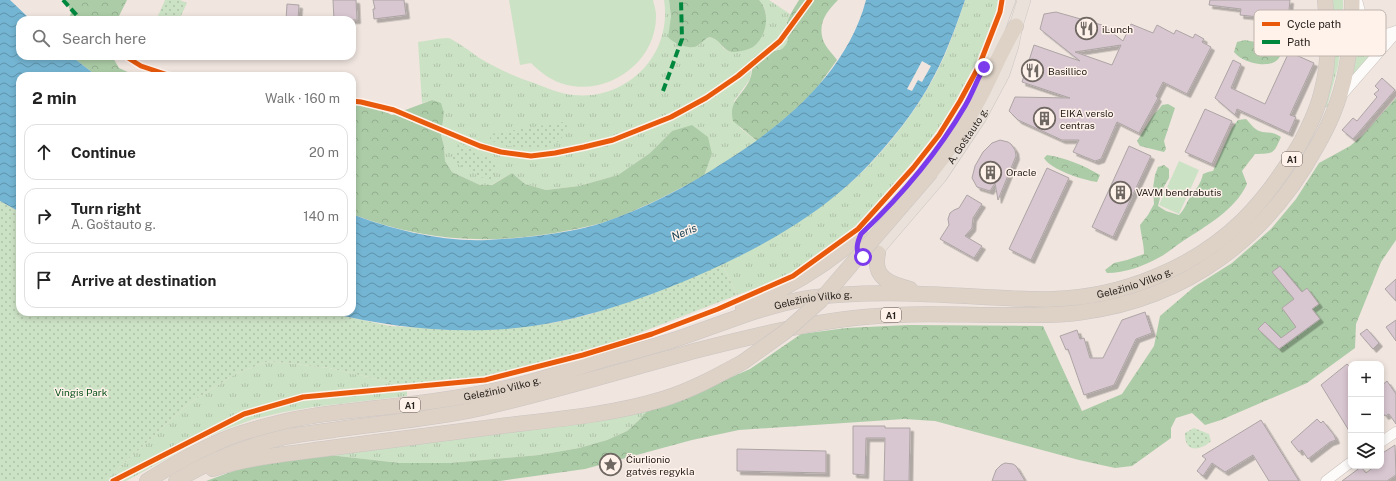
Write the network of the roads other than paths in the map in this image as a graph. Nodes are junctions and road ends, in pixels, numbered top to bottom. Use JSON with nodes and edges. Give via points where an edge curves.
{"nodes":[{"id":1,"x":1009,"y":0,"type":"edge"},
{"id":2,"x":1024,"y":0,"type":"edge"},
{"id":3,"x":1325,"y":0,"type":"edge"},
{"id":4,"x":1352,"y":0,"type":"edge"},
{"id":5,"x":1357,"y":0,"type":"edge"},
{"id":6,"x":1326,"y":10,"type":"edge"},
{"id":7,"x":1351,"y":10,"type":"edge"},
{"id":8,"x":1359,"y":10,"type":"edge"},
{"id":9,"x":1016,"y":26,"type":"junction"},
{"id":10,"x":1396,"y":32,"type":"edge"},
{"id":11,"x":1386,"y":34,"type":"edge"},
{"id":12,"x":1386,"y":44,"type":"edge"},
{"id":13,"x":1328,"y":56,"type":"edge"},
{"id":14,"x":1348,"y":56,"type":"edge"},
{"id":15,"x":1376,"y":56,"type":"edge"},
{"id":16,"x":1339,"y":99,"type":"junction"},
{"id":17,"x":861,"y":234,"type":"junction"},
{"id":18,"x":878,"y":253,"type":"junction"},
{"id":19,"x":930,"y":295,"type":"junction"},
{"id":20,"x":679,"y":338,"type":"junction"},
{"id":21,"x":1396,"y":432,"type":"edge"},
{"id":22,"x":1384,"y":440,"type":"edge"},
{"id":23,"x":1348,"y":464,"type":"edge"},
{"id":24,"x":147,"y":481,"type":"edge"},
{"id":25,"x":176,"y":481,"type":"edge"},
{"id":26,"x":182,"y":481,"type":"edge"},
{"id":27,"x":1326,"y":481,"type":"edge"}],
"edges":[{"from":1,"to":17,"type":"main road","name":"A. Goštauto g.","via":[[984,67],[966,105],[937,150],[911,182]]},
{"from":2,"to":9,"type":"main road","name":"A. Goštauto g."},
{"from":3,"to":6,"type":"highway","name":"Geležinio Vilko g.","number":"A1"},
{"from":4,"to":7,"type":"highway","name":"Geležinio Vilko g.","number":"A1"},
{"from":5,"to":8,"type":"street"},
{"from":9,"to":18,"type":"main road","name":"A. Goštauto g.","via":[[1003,74],[980,117],[940,177],[880,247]]},
{"from":9,"to":26,"type":"highway","bridge":true,"via":[[955,141],[931,172],[820,301],[785,332],[743,362],[684,392],[624,409],[247,461],[225,465]]},
{"from":10,"to":11,"type":"street"},
{"from":10,"to":12,"type":"street"},
{"from":13,"to":19,"type":"highway","name":"Geležinio Vilko g.","number":"A1","via":[[1314,117],[1292,158],[1274,185],[1252,210],[1225,236],[1198,255],[1147,280],[1085,296],[1030,299]]},
{"from":14,"to":16,"type":"highway","name":"Geležinio Vilko g.","number":"A1"},
{"from":15,"to":16,"type":"street"},
{"from":16,"to":25,"type":"highway","name":"Geležinio Vilko g.","number":"A1","via":[[1329,124],[1306,166],[1287,194],[1253,232],[1205,269],[1148,296],[1087,312],[1059,315],[900,315],[814,324],[750,337],[470,410],[287,436],[236,451]]},
{"from":17,"to":18,"type":"main road","via":[[857,244],[858,254],[869,257]]},
{"from":17,"to":20,"type":"highway","via":[[806,277]]},
{"from":18,"to":19,"type":"highway","via":[[877,266],[882,278],[893,285]]},
{"from":19,"to":20,"type":"highway","name":"Geležinio Vilko g.","number":"A1","via":[[847,294],[806,299],[736,318]]},
{"from":20,"to":24,"type":"highway","name":"Geležinio Vilko g.","number":"A1","via":[[517,386],[470,396],[326,414],[276,423],[218,442]]},
{"from":21,"to":22,"type":"street"},
{"from":23,"to":27,"type":"street"}]}
